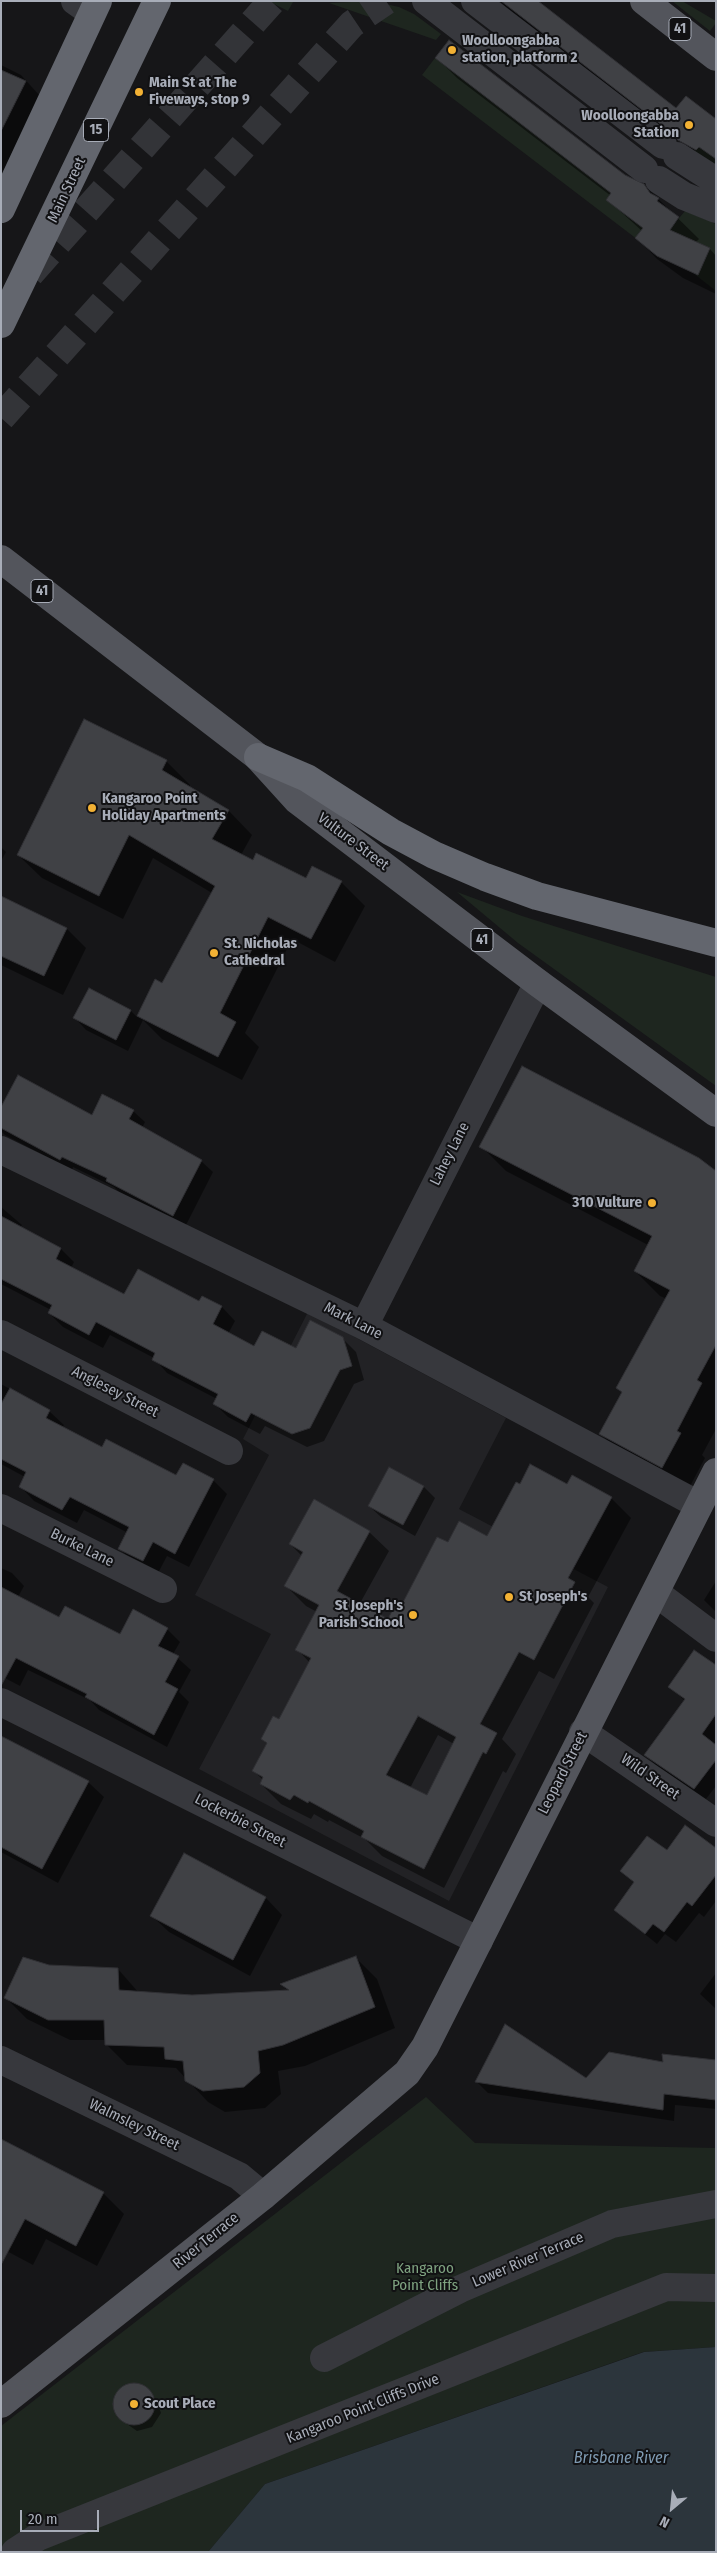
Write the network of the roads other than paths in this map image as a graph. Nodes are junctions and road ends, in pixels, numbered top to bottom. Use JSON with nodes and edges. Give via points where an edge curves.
{"nodes":[{"id":1,"x":157,"y":1,"type":"edge"},
{"id":2,"x":475,"y":1,"type":"edge"},
{"id":3,"x":644,"y":1,"type":"edge"},
{"id":4,"x":428,"y":4,"type":"edge"},
{"id":5,"x":88,"y":5,"type":"edge"},
{"id":6,"x":716,"y":57,"type":"edge"},
{"id":7,"x":716,"y":181,"type":"edge"},
{"id":8,"x":1,"y":209,"type":"edge"},
{"id":9,"x":716,"y":209,"type":"edge"},
{"id":10,"x":1,"y":324,"type":"edge"},
{"id":11,"x":1,"y":559,"type":"edge"},
{"id":12,"x":258,"y":757,"type":"junction"},
{"id":13,"x":716,"y":943,"type":"edge"},
{"id":14,"x":538,"y":983,"type":"junction"},
{"id":15,"x":716,"y":1113,"type":"edge"},
{"id":16,"x":1,"y":1150,"type":"edge"},
{"id":17,"x":364,"y":1326,"type":"junction"},
{"id":18,"x":1,"y":1334,"type":"edge"},
{"id":19,"x":229,"y":1451,"type":"dead end"},
{"id":20,"x":716,"y":1472,"type":"edge"},
{"id":21,"x":699,"y":1505,"type":"junction"},
{"id":22,"x":1,"y":1508,"type":"edge"},
{"id":23,"x":163,"y":1588,"type":"dead end"},
{"id":24,"x":656,"y":1593,"type":"junction"},
{"id":25,"x":716,"y":1638,"type":"edge"},
{"id":26,"x":1,"y":1702,"type":"edge"},
{"id":27,"x":583,"y":1732,"type":"junction"},
{"id":28,"x":716,"y":1823,"type":"edge"},
{"id":29,"x":479,"y":1941,"type":"junction"},
{"id":30,"x":1,"y":2060,"type":"edge"},
{"id":31,"x":407,"y":2073,"type":"joint"},
{"id":32,"x":264,"y":2196,"type":"junction"},
{"id":33,"x":716,"y":2204,"type":"edge"},
{"id":34,"x":716,"y":2288,"type":"edge"},
{"id":35,"x":324,"y":2358,"type":"dead end"},
{"id":36,"x":1,"y":2404,"type":"edge"},
{"id":37,"x":15,"y":2552,"type":"edge"}],
"edges":[{"from":1,"to":10,"type":"highway","name":"Main Street","number":"15"},
{"from":2,"to":7,"type":"street","via":[[670,150]]},
{"from":3,"to":6,"type":"main road","number":"41"},
{"from":4,"to":9,"type":"street","via":[[652,175],[684,196]]},
{"from":5,"to":8,"type":"highway"},
{"from":11,"to":12,"type":"main road","name":"Vulture Street","number":"41"},
{"from":12,"to":13,"type":"highway","via":[[307,778],[408,842],[485,877],[537,896]]},
{"from":12,"to":14,"type":"main road","name":"Vulture Street","number":"41","via":[[297,800]]},
{"from":14,"to":15,"type":"main road","name":"Vulture Street","number":"41"},
{"from":14,"to":17,"type":"street","name":"Lahey Lane"},
{"from":16,"to":17,"type":"street","name":"Mark Lane"},
{"from":17,"to":21,"type":"street","name":"Mark Lane"},
{"from":18,"to":19,"type":"street","name":"Anglesey Street"},
{"from":20,"to":21,"type":"main road","name":"Leopard Street"},
{"from":21,"to":24,"type":"main road","name":"Leopard Street"},
{"from":22,"to":23,"type":"street","name":"Burke Lane"},
{"from":24,"to":25,"type":"street"},
{"from":24,"to":27,"type":"main road","name":"Leopard Street"},
{"from":26,"to":29,"type":"street","name":"Lockerbie Street"},
{"from":27,"to":28,"type":"street","name":"Wild Street"},
{"from":27,"to":29,"type":"main road","name":"Leopard Street"},
{"from":29,"to":31,"type":"main road","name":"Leopard Street","via":[[425,2047]]},
{"from":30,"to":32,"type":"street","name":"Walmsley Street","via":[[239,2176]]},
{"from":31,"to":32,"type":"main road","name":"River Terrace"},
{"from":32,"to":36,"type":"main road","name":"River Terrace"},
{"from":33,"to":35,"type":"street","name":"Lower River Terrace","via":[[612,2224],[460,2289]]},
{"from":34,"to":37,"type":"street","name":"Kangaroo Point Cliffs Drive","via":[[666,2287],[38,2537]]}]}
